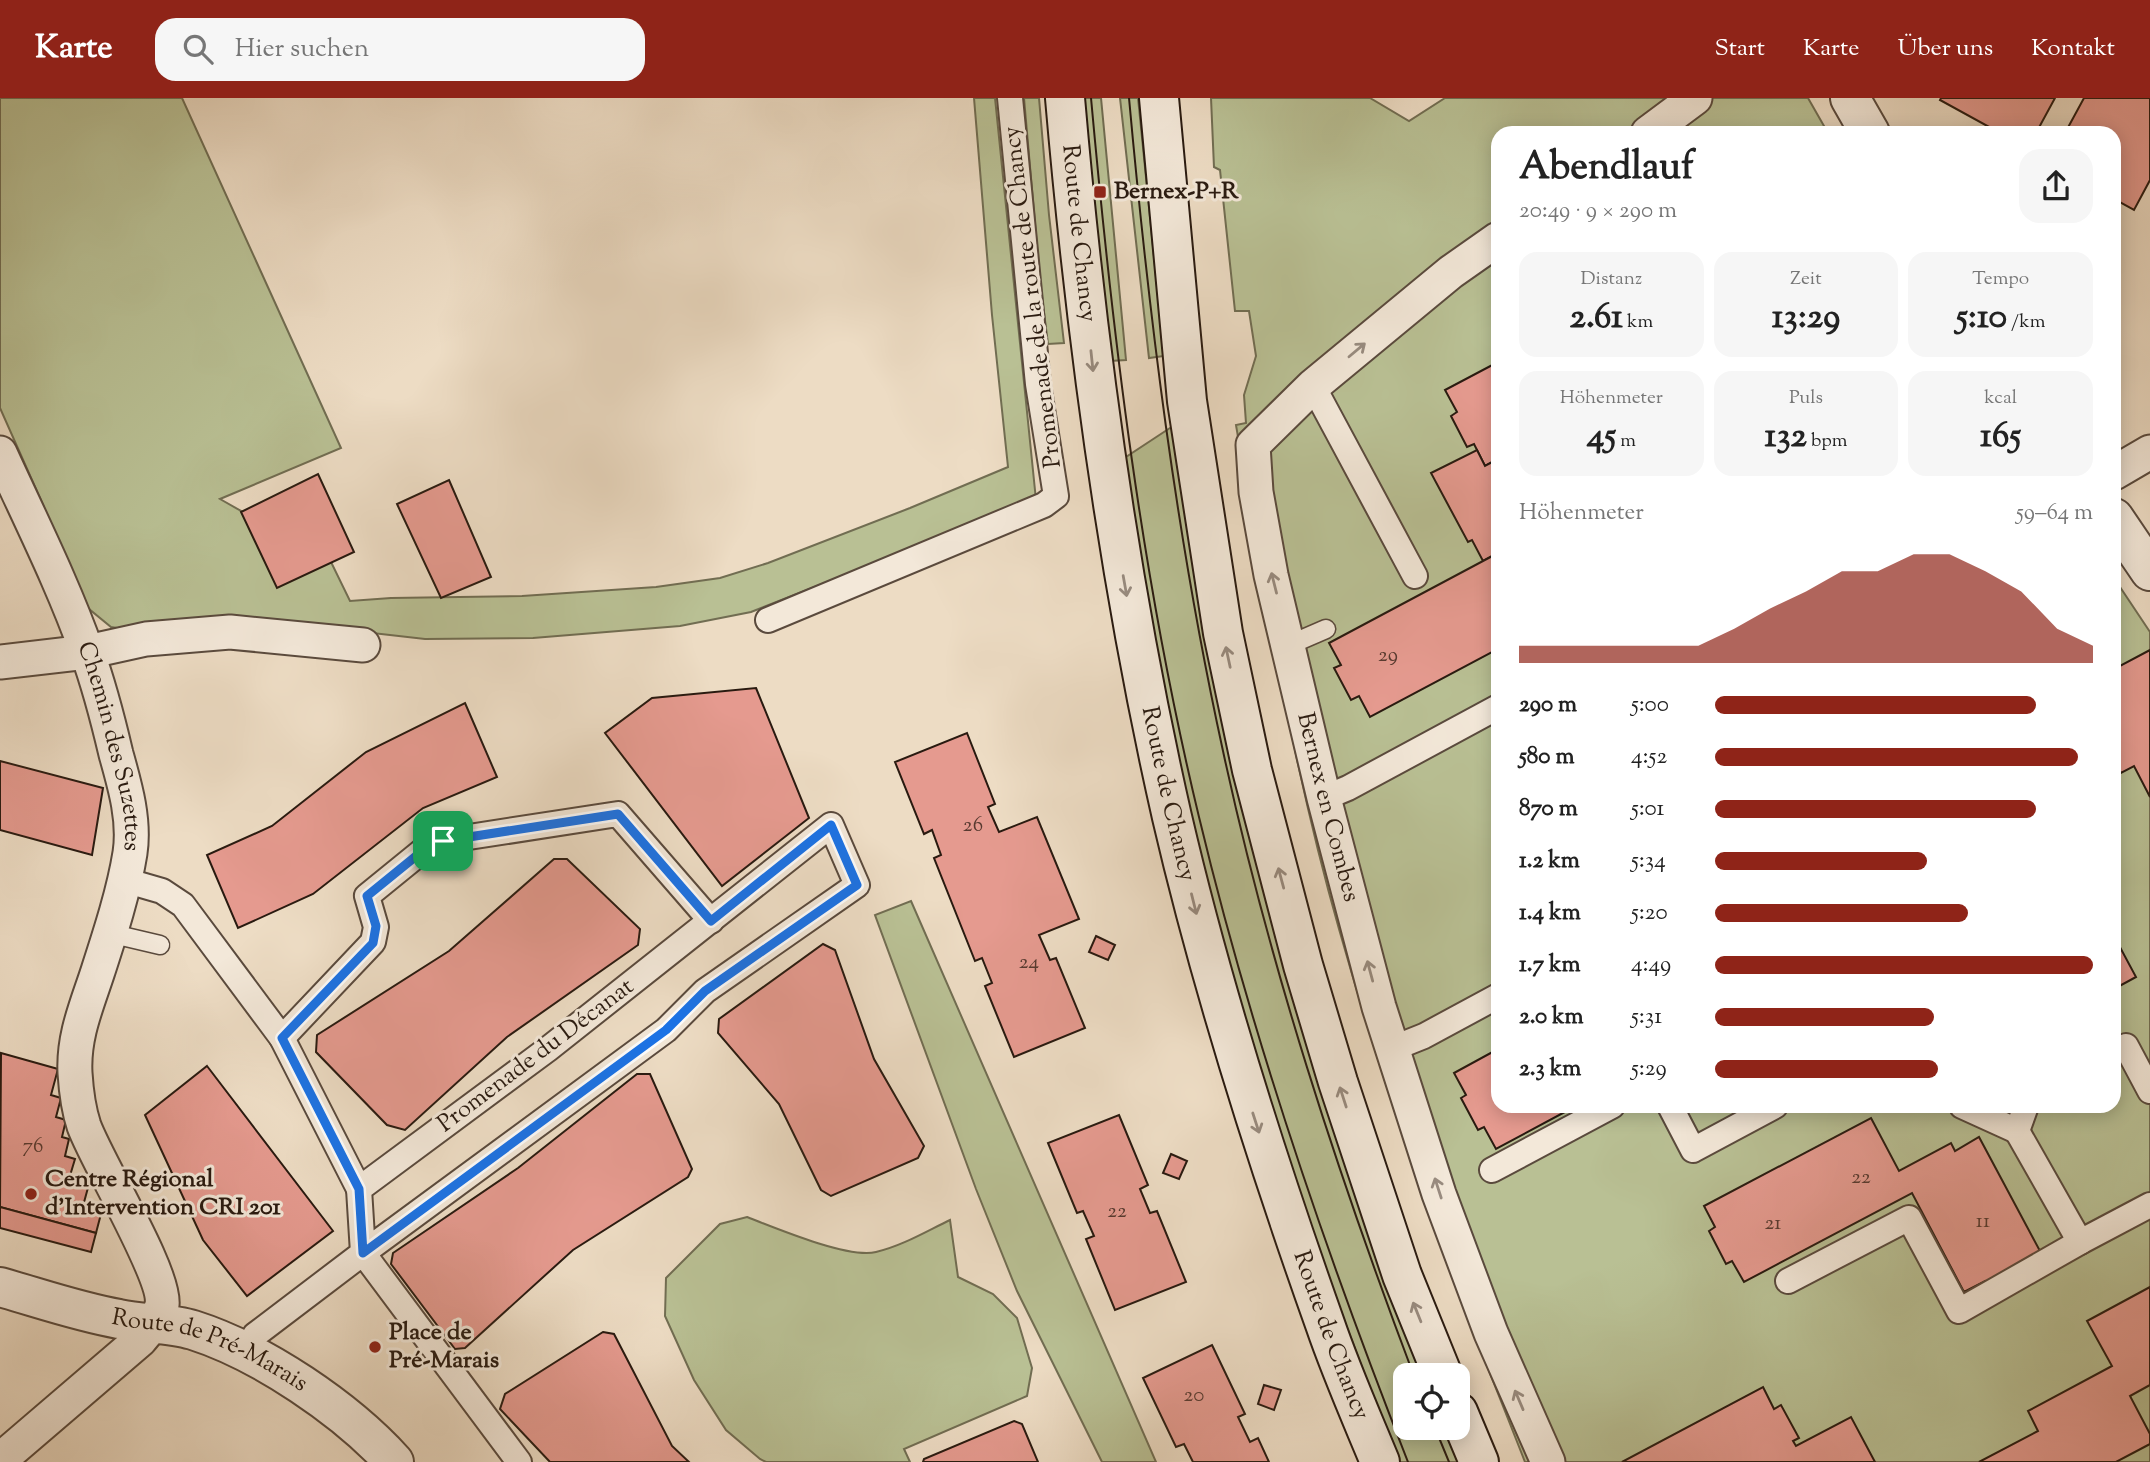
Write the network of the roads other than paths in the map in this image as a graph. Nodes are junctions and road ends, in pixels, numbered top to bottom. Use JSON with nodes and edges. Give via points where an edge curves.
{"nodes":[{"id":1,"x":1010,"y":98,"type":"edge"},
{"id":2,"x":1065,"y":98,"type":"edge"},
{"id":3,"x":1158,"y":98,"type":"edge"},
{"id":4,"x":1850,"y":98,"type":"edge"},
{"id":5,"x":1689,"y":103,"type":"edge"},
{"id":6,"x":1658,"y":126,"type":"edge"},
{"id":7,"x":1866,"y":126,"type":"edge"},
{"id":8,"x":1491,"y":244,"type":"edge"},
{"id":9,"x":1313,"y":386,"type":"junction"},
{"id":10,"x":2150,"y":452,"type":"edge"},
{"id":11,"x":0,"y":453,"type":"edge"},
{"id":12,"x":2121,"y":469,"type":"edge"},
{"id":13,"x":2121,"y":528,"type":"edge"},
{"id":14,"x":2150,"y":571,"type":"edge"},
{"id":15,"x":1415,"y":576,"type":"dead end"},
{"id":16,"x":768,"y":620,"type":"dead end"},
{"id":17,"x":1326,"y":629,"type":"dead end"},
{"id":18,"x":363,"y":645,"type":"dead end"},
{"id":19,"x":1289,"y":645,"type":"junction"},
{"id":20,"x":87,"y":652,"type":"junction"},
{"id":21,"x":0,"y":662,"type":"edge"},
{"id":22,"x":1491,"y":711,"type":"edge"},
{"id":23,"x":1324,"y":798,"type":"junction"},
{"id":24,"x":124,"y":880,"type":"junction"},
{"id":25,"x":711,"y":921,"type":"junction"},
{"id":26,"x":109,"y":933,"type":"junction"},
{"id":27,"x":160,"y":945,"type":"dead end"},
{"id":28,"x":1491,"y":1000,"type":"edge"},
{"id":29,"x":282,"y":1038,"type":"junction"},
{"id":30,"x":1394,"y":1048,"type":"junction"},
{"id":31,"x":2121,"y":1048,"type":"edge"},
{"id":32,"x":2150,"y":1091,"type":"edge"},
{"id":33,"x":1599,"y":1113,"type":"edge"},
{"id":34,"x":1674,"y":1113,"type":"edge"},
{"id":35,"x":1762,"y":1113,"type":"edge"},
{"id":36,"x":1977,"y":1113,"type":"edge"},
{"id":37,"x":2023,"y":1113,"type":"edge"},
{"id":38,"x":2017,"y":1131,"type":"junction"},
{"id":39,"x":1492,"y":1170,"type":"dead end"},
{"id":40,"x":359,"y":1189,"type":"junction"},
{"id":41,"x":2150,"y":1205,"type":"edge"},
{"id":42,"x":2080,"y":1242,"type":"junction"},
{"id":43,"x":363,"y":1253,"type":"junction"},
{"id":44,"x":1788,"y":1281,"type":"dead end"},
{"id":45,"x":0,"y":1287,"type":"edge"},
{"id":46,"x":153,"y":1324,"type":"junction"},
{"id":47,"x":245,"y":1352,"type":"junction"},
{"id":48,"x":1438,"y":1363,"type":"edge"},
{"id":49,"x":1470,"y":1440,"type":"edge"},
{"id":50,"x":0,"y":1460,"type":"edge"},
{"id":51,"x":394,"y":1462,"type":"edge"},
{"id":52,"x":519,"y":1462,"type":"edge"},
{"id":53,"x":1380,"y":1462,"type":"edge"},
{"id":54,"x":1479,"y":1462,"type":"edge"},
{"id":55,"x":1548,"y":1462,"type":"edge"}],
"edges":[{"from":1,"to":16,"type":"street","name":"Promenade de la route de Chancy","via":[[1038,384],[1056,496],[1044,505]]},
{"from":2,"to":53,"type":"main road","name":"Route de Chancy","one_way":true,"via":[[1093,377],[1117,540],[1172,819],[1257,1125],[1326,1327]]},
{"from":48,"to":3,"type":"main road","one_way":true,"via":[[1402,1275],[1338,1082],[1252,770],[1223,633],[1187,401]]},
{"from":4,"to":7,"type":"main road"},
{"from":5,"to":6,"type":"street"},
{"from":9,"to":8,"type":"street","name":"Bernex en Combes","one_way":true},
{"from":9,"to":15,"type":"street"},
{"from":19,"to":9,"type":"street","name":"Bernex en Combes","one_way":true,"via":[[1256,492],[1253,445]]},
{"from":10,"to":12,"type":"street"},
{"from":11,"to":20,"type":"street","name":"Chemin des Suzettes"},
{"from":13,"to":14,"type":"main road"},
{"from":17,"to":19,"type":"lane"},
{"from":18,"to":20,"type":"street","via":[[230,632],[146,639]]},
{"from":19,"to":23,"type":"street","name":"Bernex en Combes"},
{"from":20,"to":21,"type":"street"},
{"from":20,"to":24,"type":"street","name":"Chemin des Suzettes","via":[[131,818]]},
{"from":22,"to":23,"type":"street"},
{"from":30,"to":23,"type":"street","name":"Bernex en Combes","one_way":true},
{"from":24,"to":26,"type":"street","name":"Chemin des Suzettes"},
{"from":24,"to":29,"type":"street","via":[[162,891],[183,905]]},
{"from":25,"to":29,"type":"street","via":[[618,814],[443,841],[426,848],[367,896],[376,926],[373,943]]},
{"from":25,"to":40,"type":"street","name":"Promenade du Décanat"},
{"from":25,"to":43,"type":"street","name":"Promenade du Décanat","via":[[831,825],[857,885],[705,991],[666,1030]]},
{"from":26,"to":27,"type":"lane"},
{"from":26,"to":46,"type":"street","name":"Chemin des Suzettes","via":[[77,1032],[75,1073],[83,1123],[160,1287],[162,1304]]},
{"from":28,"to":30,"type":"street"},
{"from":29,"to":40,"type":"street"},
{"from":55,"to":30,"type":"street","name":"Bernex en Combes","one_way":true,"via":[[1486,1320],[1439,1194]]},
{"from":31,"to":32,"type":"street","via":[[2126,1046]]},
{"from":33,"to":39,"type":"street"},
{"from":34,"to":35,"type":"street","via":[[1693,1150]]},
{"from":36,"to":38,"type":"street"},
{"from":37,"to":38,"type":"street"},
{"from":38,"to":42,"type":"street"},
{"from":40,"to":43,"type":"street"},
{"from":41,"to":42,"type":"street"},
{"from":42,"to":44,"type":"street","via":[[1959,1311],[1909,1218]]},
{"from":43,"to":47,"type":"street","name":"Promenade du Décanat","via":[[255,1335]]},
{"from":43,"to":52,"type":"street"},
{"from":45,"to":46,"type":"main road","name":"Route de Pré-Marais","via":[[117,1319]]},
{"from":46,"to":47,"type":"main road","name":"Route de Pré-Marais","via":[[191,1329]]},
{"from":46,"to":50,"type":"street"},
{"from":47,"to":51,"type":"main road","name":"Route de Pré-Marais","via":[[316,1396]]},
{"from":49,"to":54,"type":"main road"}]}
